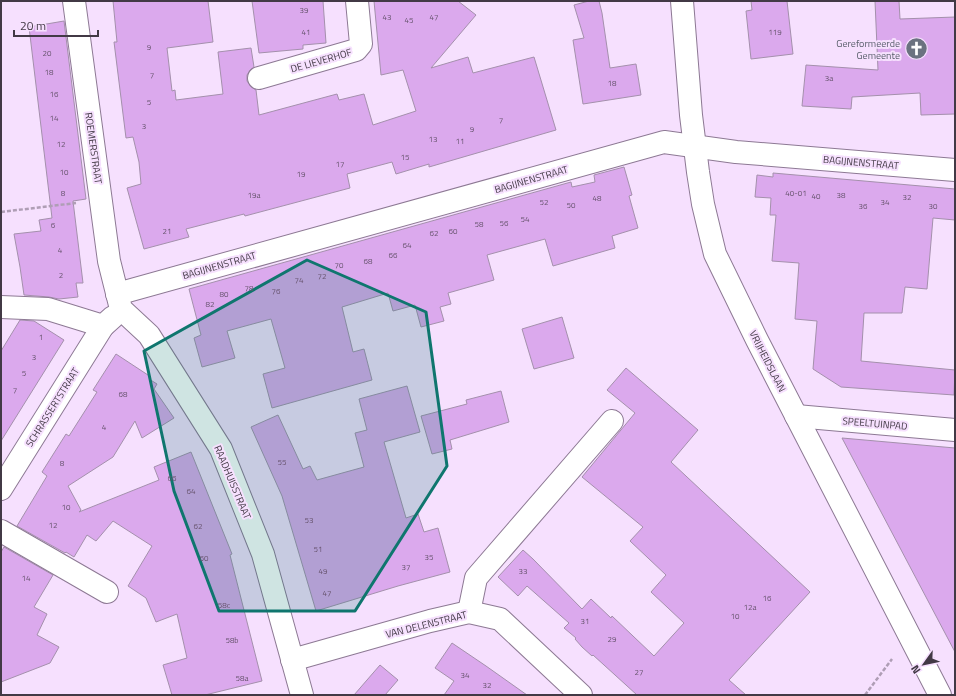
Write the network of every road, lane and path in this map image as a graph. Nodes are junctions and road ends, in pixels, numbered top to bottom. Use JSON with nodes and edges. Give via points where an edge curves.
{"nodes":[{"id":1,"x":74,"y":1,"type":"edge"},
{"id":2,"x":356,"y":1,"type":"edge"},
{"id":3,"x":682,"y":1,"type":"edge"},
{"id":4,"x":259,"y":78,"type":"dead end"},
{"id":5,"x":695,"y":147,"type":"junction"},
{"id":6,"x":955,"y":170,"type":"edge"},
{"id":7,"x":101,"y":201,"type":"junction"},
{"id":8,"x":1,"y":212,"type":"edge"},
{"id":9,"x":119,"y":302,"type":"junction"},
{"id":10,"x":1,"y":306,"type":"edge"},
{"id":11,"x":103,"y":326,"type":"junction"},
{"id":12,"x":796,"y":416,"type":"junction"},
{"id":13,"x":612,"y":421,"type":"dead end"},
{"id":14,"x":955,"y":430,"type":"edge"},
{"id":15,"x":1,"y":489,"type":"edge"},
{"id":16,"x":1,"y":531,"type":"edge"},
{"id":17,"x":107,"y":592,"type":"dead end"},
{"id":18,"x":469,"y":612,"type":"junction"},
{"id":19,"x":909,"y":635,"type":"junction"},
{"id":20,"x":292,"y":660,"type":"junction"},
{"id":21,"x":302,"y":695,"type":"edge"},
{"id":22,"x":581,"y":695,"type":"edge"},
{"id":23,"x":865,"y":695,"type":"edge"},
{"id":24,"x":940,"y":695,"type":"edge"}],
"edges":[{"from":1,"to":7,"type":"street","name":"ROEMERSTRAAT"},
{"from":2,"to":4,"type":"street","name":"DE LIEVERHOF","via":[[361,44],[356,50]]},
{"from":3,"to":5,"type":"street","name":"VRIJHEIDSLAAN"},
{"from":5,"to":6,"type":"street","name":"BAGIJNENSTRAAT"},
{"from":5,"to":9,"type":"street","name":"BAGIJNENSTRAAT","via":[[664,142]]},
{"from":5,"to":12,"type":"street","name":"VRIJHEIDSLAAN","via":[[703,204],[715,254]]},
{"from":7,"to":8,"type":"path"},
{"from":7,"to":9,"type":"street","name":"ROEMERSTRAAT","via":[[109,261]]},
{"from":9,"to":11,"type":"street","name":"SCHRASSERTSTRAAT"},
{"from":9,"to":20,"type":"street","name":"RAADHUISSTRAAT","via":[[149,334],[221,449],[263,554]]},
{"from":10,"to":11,"type":"street","via":[[48,309]]},
{"from":11,"to":15,"type":"street","name":"SCHRASSERTSTRAAT"},
{"from":12,"to":14,"type":"street","name":"SPEELTUINPAD"},
{"from":12,"to":19,"type":"street","name":"VRIJHEIDSLAAN"},
{"from":13,"to":18,"type":"street","via":[[476,578]]},
{"from":16,"to":17,"type":"street"},
{"from":18,"to":20,"type":"street","name":"VAN DELENSTRAAT"},
{"from":18,"to":22,"type":"street","name":"VAN DELENSTRAAT","via":[[500,619]]},
{"from":19,"to":23,"type":"path"},
{"from":19,"to":24,"type":"street","name":"VRIJHEIDSLAAN"},
{"from":20,"to":21,"type":"street","name":"RAADHUISSTRAAT"}]}
